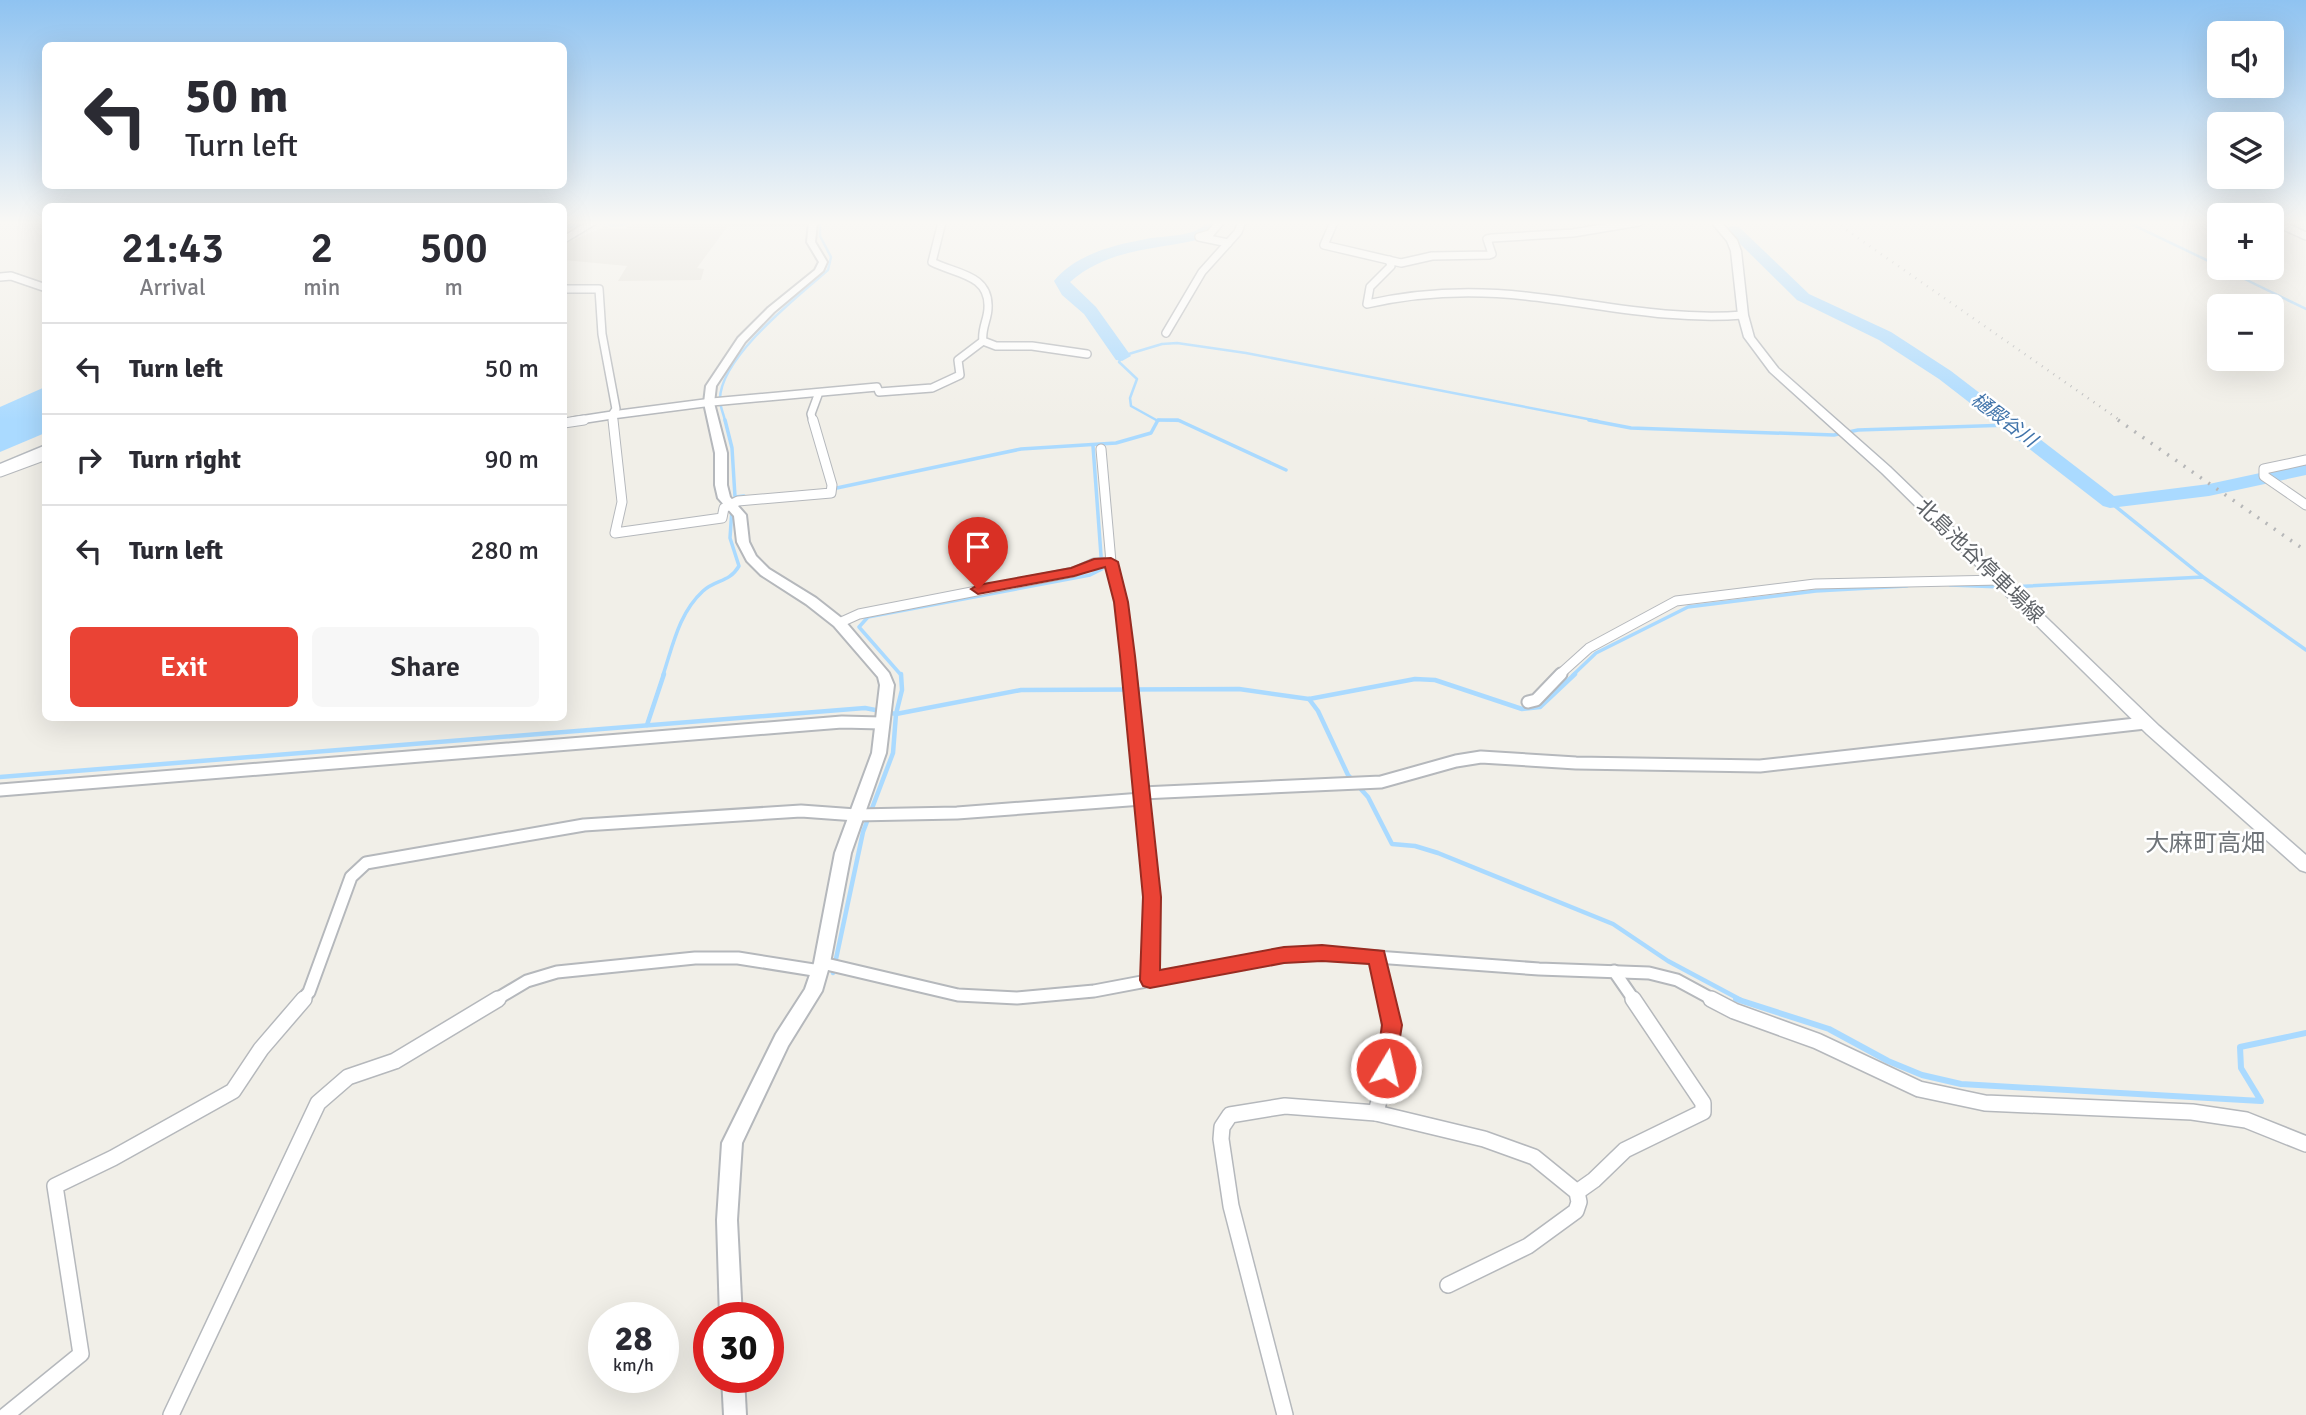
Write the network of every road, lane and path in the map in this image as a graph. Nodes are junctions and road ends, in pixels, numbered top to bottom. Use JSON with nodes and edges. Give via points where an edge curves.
{"nodes":[{"id":1,"x":798,"y":288,"type":"edge"},
{"id":2,"x":983,"y":288,"type":"edge"},
{"id":3,"x":1193,"y":288,"type":"edge"},
{"id":4,"x":1370,"y":288,"type":"edge"},
{"id":5,"x":1740,"y":288,"type":"edge"},
{"id":6,"x":567,"y":289,"type":"edge"},
{"id":7,"x":1743,"y":315,"type":"junction"},
{"id":8,"x":1166,"y":333,"type":"dead end"},
{"id":9,"x":983,"y":341,"type":"junction"},
{"id":10,"x":1087,"y":354,"type":"dead end"},
{"id":11,"x":818,"y":395,"type":"junction"},
{"id":12,"x":712,"y":403,"type":"junction"},
{"id":13,"x":612,"y":415,"type":"junction"},
{"id":14,"x":567,"y":422,"type":"edge"},
{"id":15,"x":1101,"y":449,"type":"dead end"},
{"id":16,"x":42,"y":451,"type":"edge"},
{"id":17,"x":42,"y":456,"type":"edge"},
{"id":18,"x":2306,"y":460,"type":"edge"},
{"id":19,"x":0,"y":470,"type":"edge"},
{"id":20,"x":731,"y":505,"type":"junction"},
{"id":21,"x":2306,"y":505,"type":"edge"},
{"id":22,"x":1109,"y":562,"type":"junction"},
{"id":23,"x":2005,"y":585,"type":"junction"},
{"id":24,"x":839,"y":623,"type":"junction"},
{"id":25,"x":1528,"y":702,"type":"dead end"},
{"id":26,"x":881,"y":721,"type":"junction"},
{"id":27,"x":2145,"y":723,"type":"junction"},
{"id":28,"x":0,"y":790,"type":"edge"},
{"id":29,"x":1142,"y":796,"type":"junction"},
{"id":30,"x":865,"y":814,"type":"junction"},
{"id":31,"x":2306,"y":865,"type":"edge"},
{"id":32,"x":1377,"y":957,"type":"junction"},
{"id":33,"x":821,"y":967,"type":"junction"},
{"id":34,"x":1614,"y":971,"type":"junction"},
{"id":35,"x":1150,"y":980,"type":"junction"},
{"id":36,"x":1376,"y":1113,"type":"junction"},
{"id":37,"x":2306,"y":1144,"type":"edge"},
{"id":38,"x":1577,"y":1192,"type":"junction"},
{"id":39,"x":1448,"y":1285,"type":"dead end"},
{"id":40,"x":730,"y":1302,"type":"edge"},
{"id":41,"x":734,"y":1393,"type":"edge"},
{"id":42,"x":6,"y":1415,"type":"edge"},
{"id":43,"x":171,"y":1415,"type":"edge"},
{"id":44,"x":735,"y":1415,"type":"edge"},
{"id":45,"x":1285,"y":1415,"type":"edge"}],
"edges":[{"from":1,"to":12,"type":"street","via":[[741,340],[711,386]]},
{"from":2,"to":9,"type":"street","via":[[989,316],[981,332]]},
{"from":3,"to":8,"type":"street"},
{"from":4,"to":7,"type":"street","via":[[1367,304],[1486,293],[1644,314]]},
{"from":5,"to":7,"type":"main road","name":"北島池谷停車場線"},
{"from":6,"to":13,"type":"street","via":[[599,289],[599,331],[616,409]]},
{"from":7,"to":23,"type":"main road","name":"北島池谷停車場線","via":[[1749,337],[1774,370]]},
{"from":9,"to":10,"type":"street"},
{"from":9,"to":11,"type":"street","via":[[958,360],[960,375],[955,380],[935,387],[892,392],[879,392],[877,387]]},
{"from":11,"to":12,"type":"street"},
{"from":11,"to":20,"type":"street","via":[[810,414],[832,490]]},
{"from":12,"to":13,"type":"street"},
{"from":12,"to":20,"type":"street","via":[[724,498]]},
{"from":13,"to":14,"type":"street"},
{"from":13,"to":20,"type":"street","via":[[622,502],[614,533],[722,518]]},
{"from":15,"to":22,"type":"street"},
{"from":16,"to":19,"type":"main road"},
{"from":17,"to":19,"type":"street"},
{"from":18,"to":21,"type":"street","via":[[2264,469],[2267,479]]},
{"from":20,"to":24,"type":"street","via":[[740,515],[743,542],[751,558]]},
{"from":22,"to":24,"type":"street","via":[[859,614]]},
{"from":22,"to":29,"type":"street","via":[[1121,602]]},
{"from":23,"to":25,"type":"street","via":[[1938,579],[1815,584],[1676,601],[1589,648]]},
{"from":23,"to":27,"type":"main road","name":"北島池谷停車場線"},
{"from":24,"to":26,"type":"street","via":[[884,676],[887,685]]},
{"from":26,"to":28,"type":"street"},
{"from":26,"to":30,"type":"street"},
{"from":27,"to":29,"type":"street","via":[[1760,766],[1470,758],[1381,782]]},
{"from":27,"to":31,"type":"main road","name":"北島池谷停車場線"},
{"from":29,"to":30,"type":"street","via":[[982,811]]},
{"from":29,"to":35,"type":"street","via":[[1152,897]]},
{"from":30,"to":33,"type":"street","via":[[843,853]]},
{"from":30,"to":42,"type":"street","via":[[788,812],[584,825],[366,863],[351,877],[309,992],[233,1091],[55,1186],[81,1354]]},
{"from":32,"to":34,"type":"street"},
{"from":32,"to":35,"type":"street","via":[[1284,955]]},
{"from":32,"to":36,"type":"street","via":[[1392,1025]]},
{"from":33,"to":35,"type":"street","via":[[848,966],[941,992],[979,997],[1056,998]]},
{"from":33,"to":40,"type":"street","via":[[813,991],[782,1040],[732,1143],[727,1220]]},
{"from":33,"to":43,"type":"street","via":[[695,958],[557,972],[527,981],[395,1061],[348,1077],[318,1103]]},
{"from":34,"to":37,"type":"street","via":[[1677,980],[1734,1011],[1817,1041],[1919,1089],[1985,1103],[2192,1112],[2246,1120]]},
{"from":34,"to":38,"type":"street","via":[[1703,1103],[1703,1112],[1625,1150]]},
{"from":36,"to":38,"type":"street","via":[[1484,1139],[1534,1157]]},
{"from":36,"to":45,"type":"street","via":[[1285,1106],[1230,1115],[1222,1127],[1231,1206]]},
{"from":38,"to":39,"type":"street","via":[[1576,1212],[1528,1246]]},
{"from":41,"to":44,"type":"street"}]}
